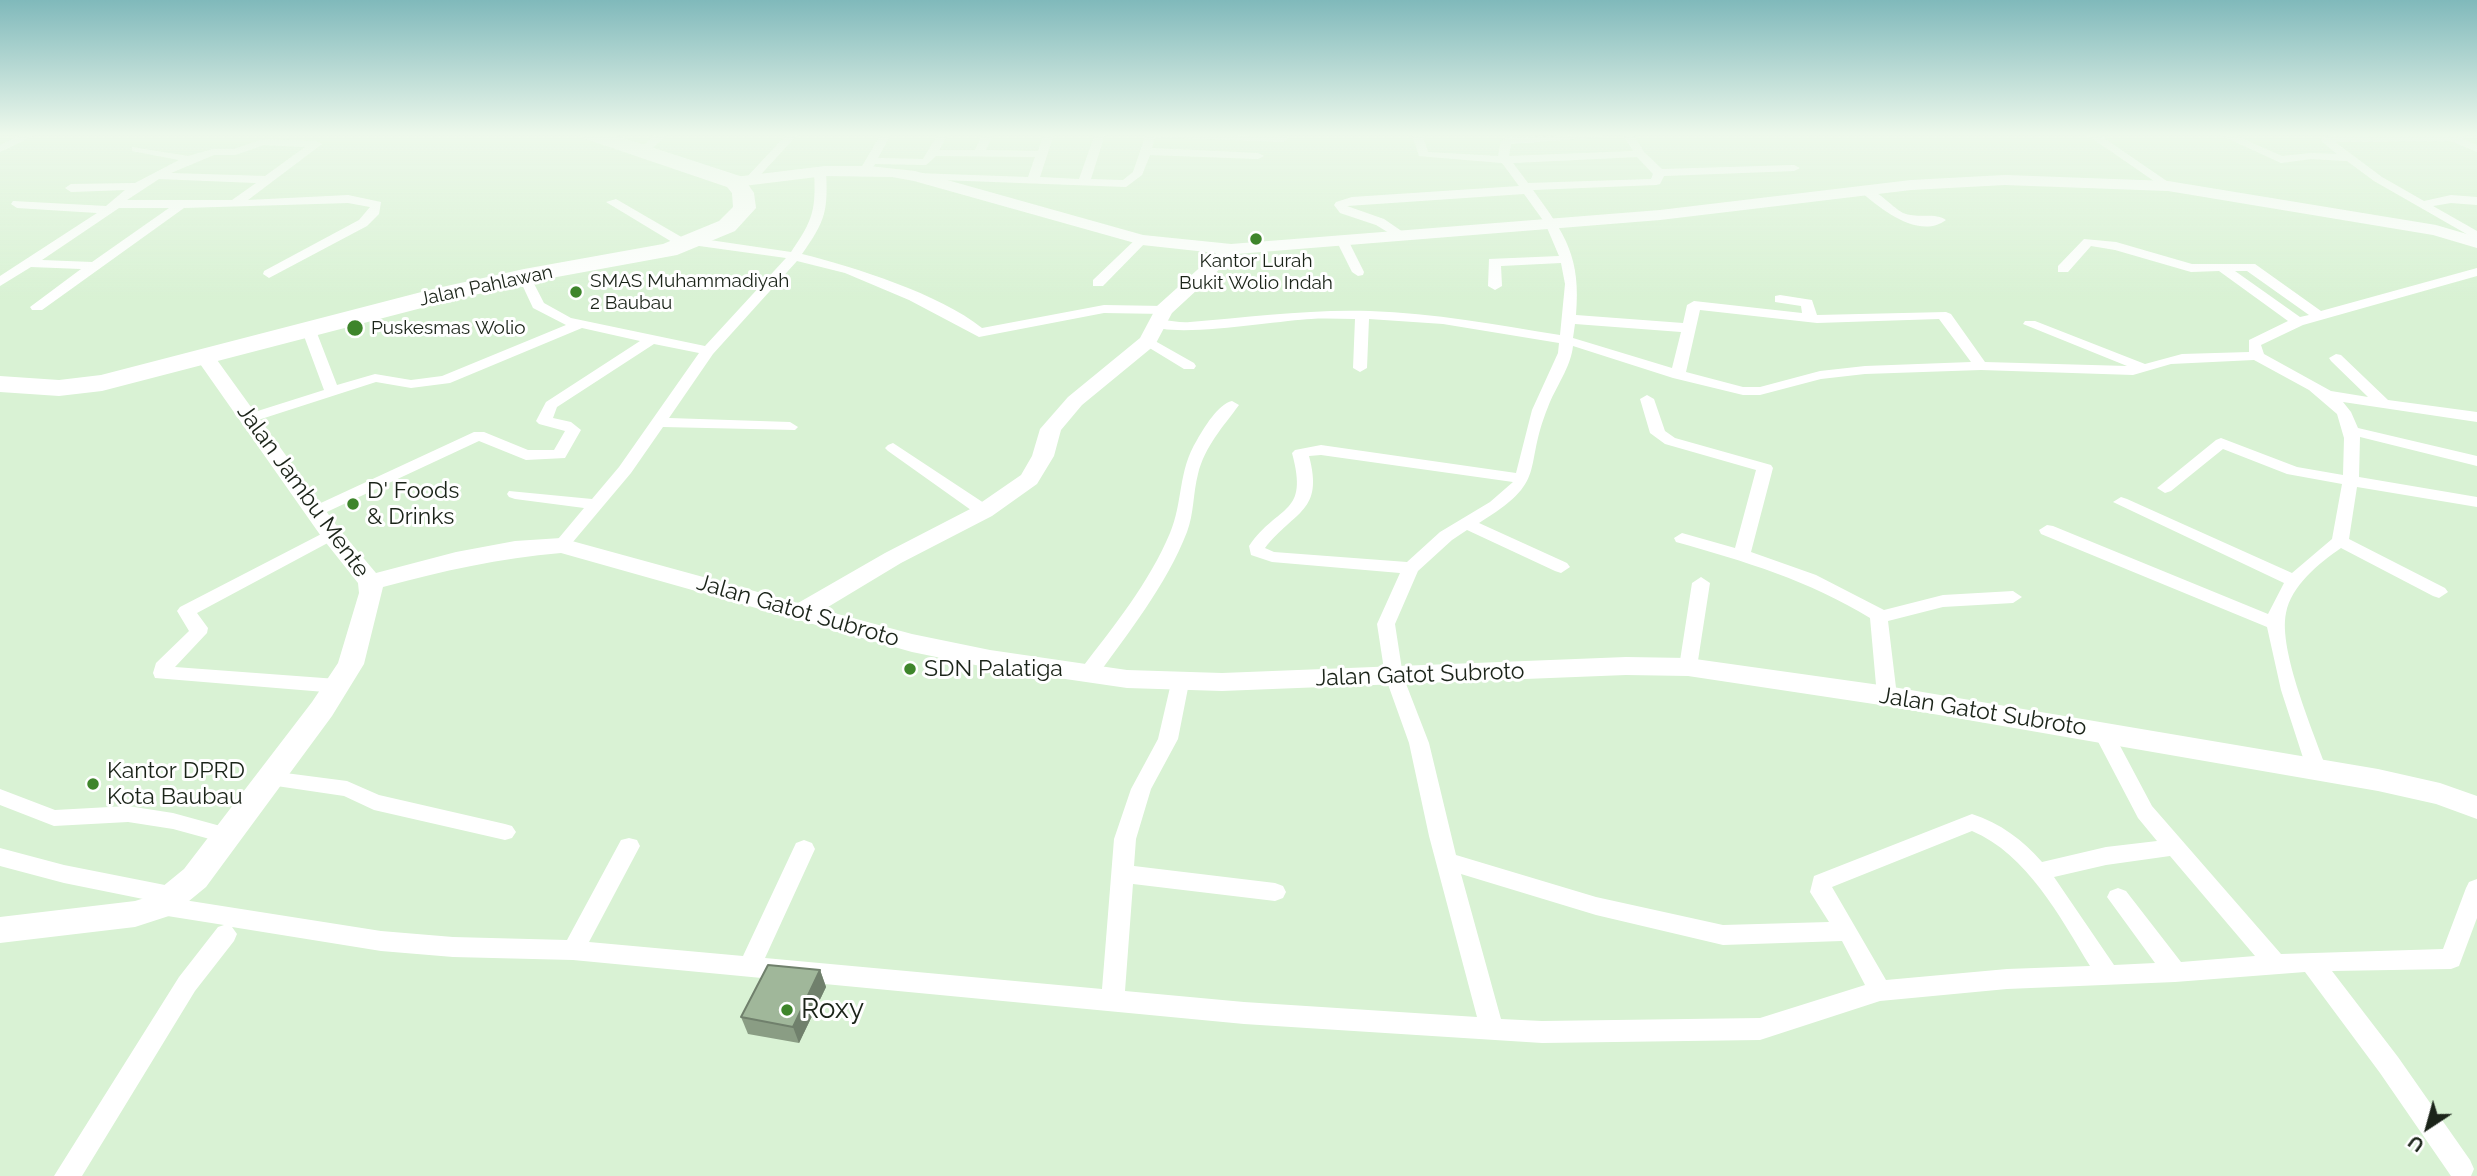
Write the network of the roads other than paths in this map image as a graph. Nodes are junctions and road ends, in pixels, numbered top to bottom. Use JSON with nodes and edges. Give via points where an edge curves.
{"nodes":[{"id":1,"x":133,"y":189,"type":"edge"},
{"id":2,"x":255,"y":189,"type":"edge"},
{"id":3,"x":743,"y":189,"type":"edge"},
{"id":4,"x":821,"y":189,"type":"edge"},
{"id":5,"x":961,"y":189,"type":"edge"},
{"id":6,"x":1513,"y":189,"type":"edge"},
{"id":7,"x":1526,"y":189,"type":"edge"},
{"id":8,"x":1876,"y":189,"type":"edge"},
{"id":9,"x":2186,"y":189,"type":"edge"},
{"id":10,"x":2397,"y":189,"type":"edge"},
{"id":11,"x":1865,"y":190,"type":"junction"},
{"id":12,"x":2477,"y":201,"type":"edge"},
{"id":13,"x":612,"y":202,"type":"dead end"},
{"id":14,"x":17,"y":204,"type":"dead end"},
{"id":15,"x":235,"y":204,"type":"junction"},
{"id":16,"x":2425,"y":204,"type":"junction"},
{"id":17,"x":180,"y":205,"type":"junction"},
{"id":18,"x":113,"y":207,"type":"junction"},
{"id":19,"x":1940,"y":220,"type":"dead end"},
{"id":20,"x":1551,"y":223,"type":"junction"},
{"id":21,"x":1399,"y":235,"type":"junction"},
{"id":22,"x":2477,"y":236,"type":"edge"},
{"id":23,"x":1142,"y":240,"type":"junction"},
{"id":24,"x":1342,"y":240,"type":"junction"},
{"id":25,"x":691,"y":243,"type":"junction"},
{"id":26,"x":2477,"y":243,"type":"edge"},
{"id":27,"x":1231,"y":249,"type":"junction"},
{"id":28,"x":796,"y":256,"type":"junction"},
{"id":29,"x":1567,"y":260,"type":"junction"},
{"id":30,"x":28,"y":263,"type":"junction"},
{"id":31,"x":93,"y":266,"type":"junction"},
{"id":32,"x":2221,"y":267,"type":"junction"},
{"id":33,"x":2063,"y":269,"type":"dead end"},
{"id":34,"x":1358,"y":272,"type":"dead end"},
{"id":35,"x":2477,"y":272,"type":"edge"},
{"id":36,"x":269,"y":274,"type":"dead end"},
{"id":37,"x":524,"y":276,"type":"junction"},
{"id":38,"x":0,"y":282,"type":"edge"},
{"id":39,"x":1098,"y":283,"type":"dead end"},
{"id":40,"x":1495,"y":286,"type":"dead end"},
{"id":41,"x":1780,"y":299,"type":"dead end"},
{"id":42,"x":37,"y":307,"type":"dead end"},
{"id":43,"x":1362,"y":315,"type":"junction"},
{"id":44,"x":2319,"y":316,"type":"junction"},
{"id":45,"x":1810,"y":318,"type":"junction"},
{"id":46,"x":1569,"y":319,"type":"junction"},
{"id":47,"x":2298,"y":322,"type":"junction"},
{"id":48,"x":2030,"y":324,"type":"dead end"},
{"id":49,"x":579,"y":325,"type":"junction"},
{"id":50,"x":1156,"y":325,"type":"junction"},
{"id":51,"x":308,"y":328,"type":"junction"},
{"id":52,"x":1689,"y":328,"type":"junction"},
{"id":53,"x":1566,"y":340,"type":"junction"},
{"id":54,"x":649,"y":341,"type":"junction"},
{"id":55,"x":709,"y":351,"type":"junction"},
{"id":56,"x":2257,"y":356,"type":"junction"},
{"id":57,"x":205,"y":357,"type":"junction"},
{"id":58,"x":2336,"y":358,"type":"dead end"},
{"id":59,"x":1189,"y":366,"type":"dead end"},
{"id":60,"x":1981,"y":366,"type":"junction"},
{"id":61,"x":1360,"y":368,"type":"dead end"},
{"id":62,"x":2148,"y":370,"type":"junction"},
{"id":63,"x":1678,"y":375,"type":"junction"},
{"id":64,"x":0,"y":384,"type":"edge"},
{"id":65,"x":332,"y":391,"type":"junction"},
{"id":66,"x":2325,"y":395,"type":"junction"},
{"id":67,"x":1647,"y":399,"type":"dead end"},
{"id":68,"x":2385,"y":404,"type":"junction"},
{"id":69,"x":1232,"y":405,"type":"dead end"},
{"id":70,"x":2477,"y":417,"type":"edge"},
{"id":71,"x":250,"y":418,"type":"junction"},
{"id":72,"x":659,"y":422,"type":"junction"},
{"id":73,"x":790,"y":427,"type":"dead end"},
{"id":74,"x":2352,"y":431,"type":"junction"},
{"id":75,"x":893,"y":448,"type":"dead end"},
{"id":76,"x":2477,"y":461,"type":"edge"},
{"id":77,"x":1522,"y":479,"type":"junction"},
{"id":78,"x":2350,"y":480,"type":"junction"},
{"id":79,"x":2165,"y":488,"type":"dead end"},
{"id":80,"x":515,"y":494,"type":"dead end"},
{"id":81,"x":2121,"y":502,"type":"dead end"},
{"id":82,"x":2477,"y":502,"type":"edge"},
{"id":83,"x":594,"y":504,"type":"junction"},
{"id":84,"x":984,"y":511,"type":"junction"},
{"id":85,"x":324,"y":523,"type":"junction"},
{"id":86,"x":1467,"y":524,"type":"junction"},
{"id":87,"x":2046,"y":530,"type":"dead end"},
{"id":88,"x":1682,"y":538,"type":"dead end"},
{"id":89,"x":2340,"y":541,"type":"junction"},
{"id":90,"x":561,"y":545,"type":"junction"},
{"id":91,"x":1742,"y":554,"type":"junction"},
{"id":92,"x":1561,"y":567,"type":"dead end"},
{"id":93,"x":1411,"y":568,"type":"junction"},
{"id":94,"x":2295,"y":581,"type":"junction"},
{"id":95,"x":370,"y":582,"type":"junction"},
{"id":96,"x":1700,"y":583,"type":"dead end"},
{"id":97,"x":2439,"y":592,"type":"dead end"},
{"id":98,"x":2013,"y":597,"type":"dead end"},
{"id":99,"x":799,"y":613,"type":"junction"},
{"id":100,"x":1881,"y":616,"type":"junction"},
{"id":101,"x":2276,"y":624,"type":"junction"},
{"id":102,"x":1688,"y":667,"type":"junction"},
{"id":103,"x":1088,"y":674,"type":"junction"},
{"id":104,"x":1394,"y":676,"type":"junction"},
{"id":105,"x":1180,"y":683,"type":"junction"},
{"id":106,"x":337,"y":685,"type":"junction"},
{"id":107,"x":1887,"y":696,"type":"junction"},
{"id":108,"x":2103,"y":732,"type":"junction"},
{"id":109,"x":2317,"y":769,"type":"junction"},
{"id":110,"x":270,"y":779,"type":"junction"},
{"id":111,"x":0,"y":797,"type":"edge"},
{"id":112,"x":2477,"y":808,"type":"edge"},
{"id":113,"x":505,"y":832,"type":"dead end"},
{"id":114,"x":228,"y":836,"type":"junction"},
{"id":115,"x":629,"y":846,"type":"dead end"},
{"id":116,"x":2174,"y":847,"type":"junction"},
{"id":117,"x":804,"y":849,"type":"dead end"},
{"id":118,"x":0,"y":857,"type":"edge"},
{"id":119,"x":1448,"y":862,"type":"junction"},
{"id":120,"x":2039,"y":872,"type":"junction"},
{"id":121,"x":1123,"y":874,"type":"junction"},
{"id":122,"x":2477,"y":888,"type":"edge"},
{"id":123,"x":1275,"y":892,"type":"dead end"},
{"id":124,"x":2118,"y":897,"type":"dead end"},
{"id":125,"x":168,"y":901,"type":"junction"},
{"id":126,"x":2472,"y":915,"type":"edge"},
{"id":127,"x":0,"y":930,"type":"edge"},
{"id":128,"x":1848,"y":930,"type":"junction"},
{"id":129,"x":226,"y":934,"type":"dead end"},
{"id":130,"x":573,"y":950,"type":"junction"},
{"id":131,"x":2311,"y":962,"type":"junction"},
{"id":132,"x":2277,"y":966,"type":"junction"},
{"id":133,"x":749,"y":968,"type":"junction"},
{"id":134,"x":2175,"y":972,"type":"junction"},
{"id":135,"x":2108,"y":975,"type":"junction"},
{"id":136,"x":1880,"y":991,"type":"junction"},
{"id":137,"x":1113,"y":1000,"type":"junction"},
{"id":138,"x":1492,"y":1030,"type":"junction"},
{"id":139,"x":2461,"y":1169,"type":"dead end"},
{"id":140,"x":67,"y":1176,"type":"edge"}],
"edges":[{"from":1,"to":18,"type":"street"},
{"from":2,"to":15,"type":"street"},
{"from":3,"to":25,"type":"highway","name":"Jalan Pahlawan","via":[[744,208],[727,226]]},
{"from":4,"to":28,"type":"street","via":[[818,217]]},
{"from":5,"to":23,"type":"street"},
{"from":6,"to":21,"type":"street","via":[[1340,205]]},
{"from":7,"to":20,"type":"street"},
{"from":8,"to":11,"type":"street"},
{"from":9,"to":26,"type":"street","via":[[2436,230]]},
{"from":10,"to":16,"type":"street"},
{"from":11,"to":19,"type":"street","via":[[1902,219]]},
{"from":11,"to":20,"type":"street"},
{"from":12,"to":16,"type":"street"},
{"from":13,"to":25,"type":"street"},
{"from":14,"to":18,"type":"street"},
{"from":15,"to":17,"type":"street"},
{"from":15,"to":36,"type":"street","via":[[348,199],[377,205],[363,223]]},
{"from":16,"to":22,"type":"street"},
{"from":17,"to":18,"type":"street"},
{"from":17,"to":31,"type":"street"},
{"from":18,"to":30,"type":"street"},
{"from":20,"to":21,"type":"street"},
{"from":20,"to":29,"type":"street"},
{"from":21,"to":24,"type":"street"},
{"from":23,"to":27,"type":"street"},
{"from":23,"to":39,"type":"street"},
{"from":24,"to":27,"type":"street"},
{"from":24,"to":34,"type":"street"},
{"from":25,"to":28,"type":"street"},
{"from":25,"to":37,"type":"highway","name":"Jalan Pahlawan"},
{"from":27,"to":50,"type":"street"},
{"from":28,"to":50,"type":"street","via":[[850,270],[914,297],[979,333],[1104,309]]},
{"from":28,"to":55,"type":"street"},
{"from":29,"to":40,"type":"street","via":[[1494,262]]},
{"from":29,"to":46,"type":"street","via":[[1572,284]]},
{"from":30,"to":31,"type":"street"},
{"from":30,"to":38,"type":"street"},
{"from":31,"to":42,"type":"street"},
{"from":32,"to":33,"type":"street","via":[[2193,268],[2088,242]]},
{"from":32,"to":44,"type":"street","via":[[2252,267]]},
{"from":32,"to":47,"type":"street"},
{"from":35,"to":44,"type":"street"},
{"from":37,"to":49,"type":"street","via":[[538,306]]},
{"from":37,"to":51,"type":"highway","name":"Jalan Pahlawan"},
{"from":41,"to":45,"type":"street","via":[[1807,303]]},
{"from":43,"to":50,"type":"street"},
{"from":43,"to":53,"type":"street","via":[[1443,320]]},
{"from":43,"to":61,"type":"street"},
{"from":44,"to":47,"type":"street"},
{"from":45,"to":52,"type":"street","via":[[1694,305]]},
{"from":45,"to":60,"type":"street","via":[[1941,315]]},
{"from":46,"to":52,"type":"street"},
{"from":46,"to":53,"type":"street"},
{"from":47,"to":56,"type":"street","via":[[2254,341]]},
{"from":48,"to":62,"type":"street"},
{"from":49,"to":54,"type":"street"},
{"from":49,"to":65,"type":"street","via":[[445,380],[411,384],[375,378]]},
{"from":50,"to":59,"type":"street"},
{"from":50,"to":84,"type":"street","via":[[1051,429],[1032,476]]},
{"from":51,"to":57,"type":"highway","name":"Jalan Pahlawan"},
{"from":51,"to":65,"type":"street"},
{"from":52,"to":63,"type":"street"},
{"from":53,"to":63,"type":"street"},
{"from":53,"to":77,"type":"street","via":[[1563,360],[1539,410]]},
{"from":54,"to":55,"type":"street"},
{"from":54,"to":85,"type":"street","via":[[551,405],[544,421],[573,430],[559,455],[526,455],[482,434]]},
{"from":55,"to":72,"type":"street"},
{"from":56,"to":62,"type":"street","via":[[2169,360]]},
{"from":56,"to":66,"type":"street"},
{"from":57,"to":64,"type":"highway","name":"Jalan Pahlawan","via":[[82,387]]},
{"from":57,"to":71,"type":"street","name":"Jalan Jambu Mente"},
{"from":58,"to":68,"type":"street"},
{"from":60,"to":62,"type":"street"},
{"from":60,"to":63,"type":"street","via":[[1828,374],[1760,391],[1735,390]]},
{"from":65,"to":71,"type":"street"},
{"from":66,"to":68,"type":"street"},
{"from":66,"to":74,"type":"street","via":[[2344,411]]},
{"from":67,"to":91,"type":"street","via":[[1658,433],[1670,441],[1765,468]]},
{"from":68,"to":70,"type":"street"},
{"from":69,"to":103,"type":"street","via":[[1196,453],[1187,505],[1160,572]]},
{"from":71,"to":85,"type":"street","name":"Jalan Jambu Mente"},
{"from":72,"to":73,"type":"street"},
{"from":72,"to":83,"type":"street"},
{"from":74,"to":76,"type":"street"},
{"from":74,"to":78,"type":"street"},
{"from":75,"to":84,"type":"street"},
{"from":77,"to":86,"type":"street","via":[[1496,506]]},
{"from":77,"to":93,"type":"street","via":[[1357,454],[1300,453],[1307,479],[1306,498],[1256,546],[1257,551],[1272,557]]},
{"from":78,"to":79,"type":"street","via":[[2279,467],[2221,443]]},
{"from":78,"to":82,"type":"street"},
{"from":78,"to":89,"type":"street"},
{"from":80,"to":83,"type":"street"},
{"from":81,"to":94,"type":"street"},
{"from":83,"to":90,"type":"street"},
{"from":84,"to":99,"type":"street"},
{"from":85,"to":95,"type":"street","name":"Jalan Jambu Mente"},
{"from":85,"to":106,"type":"street","via":[[186,611],[198,633],[162,673]]},
{"from":86,"to":92,"type":"street"},
{"from":86,"to":93,"type":"street","via":[[1446,536]]},
{"from":87,"to":101,"type":"street"},
{"from":88,"to":91,"type":"street"},
{"from":89,"to":94,"type":"street","via":[[2322,551]]},
{"from":89,"to":97,"type":"street"},
{"from":90,"to":95,"type":"street","name":"Jalan Gatot Subroto","via":[[456,560]]},
{"from":90,"to":99,"type":"street","name":"Jalan Gatot Subroto"},
{"from":91,"to":100,"type":"street","via":[[1817,581]]},
{"from":93,"to":104,"type":"street","via":[[1386,624]]},
{"from":94,"to":101,"type":"street","via":[[2277,611]]},
{"from":95,"to":106,"type":"street","name":"Jalan Jambu Mente","via":[[351,664]]},
{"from":96,"to":102,"type":"street"},
{"from":98,"to":100,"type":"street","via":[[1943,601]]},
{"from":99,"to":103,"type":"street","name":"Jalan Gatot Subroto","via":[[925,645]]},
{"from":100,"to":107,"type":"street","via":[[1877,621]]},
{"from":101,"to":109,"type":"street","via":[[2289,684]]},
{"from":102,"to":104,"type":"street","name":"Jalan Gatot Subroto"},
{"from":102,"to":107,"type":"street","name":"Jalan Gatot Subroto"},
{"from":103,"to":105,"type":"street","name":"Jalan Gatot Subroto"},
{"from":104,"to":105,"type":"street","name":"Jalan Gatot Subroto"},
{"from":104,"to":119,"type":"street","via":[[1419,743]]},
{"from":105,"to":121,"type":"street","via":[[1168,739],[1141,789],[1125,839]]},
{"from":106,"to":110,"type":"street","name":"Jalan Jambu Mente"},
{"from":107,"to":108,"type":"street","name":"Jalan Gatot Subroto"},
{"from":108,"to":109,"type":"street","name":"Jalan Gatot Subroto"},
{"from":108,"to":116,"type":"street","via":[[2145,812]]},
{"from":109,"to":112,"type":"street","name":"Jalan Gatot Subroto","via":[[2432,792]]},
{"from":110,"to":113,"type":"street","via":[[347,789],[374,802]]},
{"from":110,"to":114,"type":"street","name":"Jalan Jambu Mente"},
{"from":111,"to":114,"type":"street","via":[[54,818],[128,814]]},
{"from":114,"to":125,"type":"street","name":"Jalan Jambu Mente","via":[[205,867]]},
{"from":115,"to":130,"type":"street"},
{"from":116,"to":120,"type":"street","via":[[2106,856]]},
{"from":116,"to":132,"type":"street"},
{"from":117,"to":133,"type":"street"},
{"from":118,"to":125,"type":"street"},
{"from":119,"to":128,"type":"street","via":[[1596,906],[1723,935]]},
{"from":119,"to":138,"type":"street"},
{"from":120,"to":128,"type":"street","via":[[1988,826],[1960,825],[1822,881],[1821,892]]},
{"from":120,"to":135,"type":"street"},
{"from":121,"to":123,"type":"street"},
{"from":121,"to":137,"type":"street"},
{"from":122,"to":126,"type":"street"},
{"from":124,"to":134,"type":"street"},
{"from":125,"to":127,"type":"street","name":"Jalan Jambu Mente","via":[[114,918]]},
{"from":125,"to":130,"type":"street","via":[[380,941]]},
{"from":126,"to":131,"type":"street","via":[[2451,959]]},
{"from":128,"to":136,"type":"street"},
{"from":129,"to":140,"type":"street","via":[[187,984]]},
{"from":130,"to":133,"type":"street"},
{"from":131,"to":132,"type":"street"},
{"from":131,"to":139,"type":"street"},
{"from":132,"to":134,"type":"street"},
{"from":133,"to":137,"type":"street"},
{"from":134,"to":135,"type":"street"},
{"from":135,"to":136,"type":"street"},
{"from":136,"to":138,"type":"street","via":[[1760,1029]]},
{"from":137,"to":138,"type":"street"}]}
